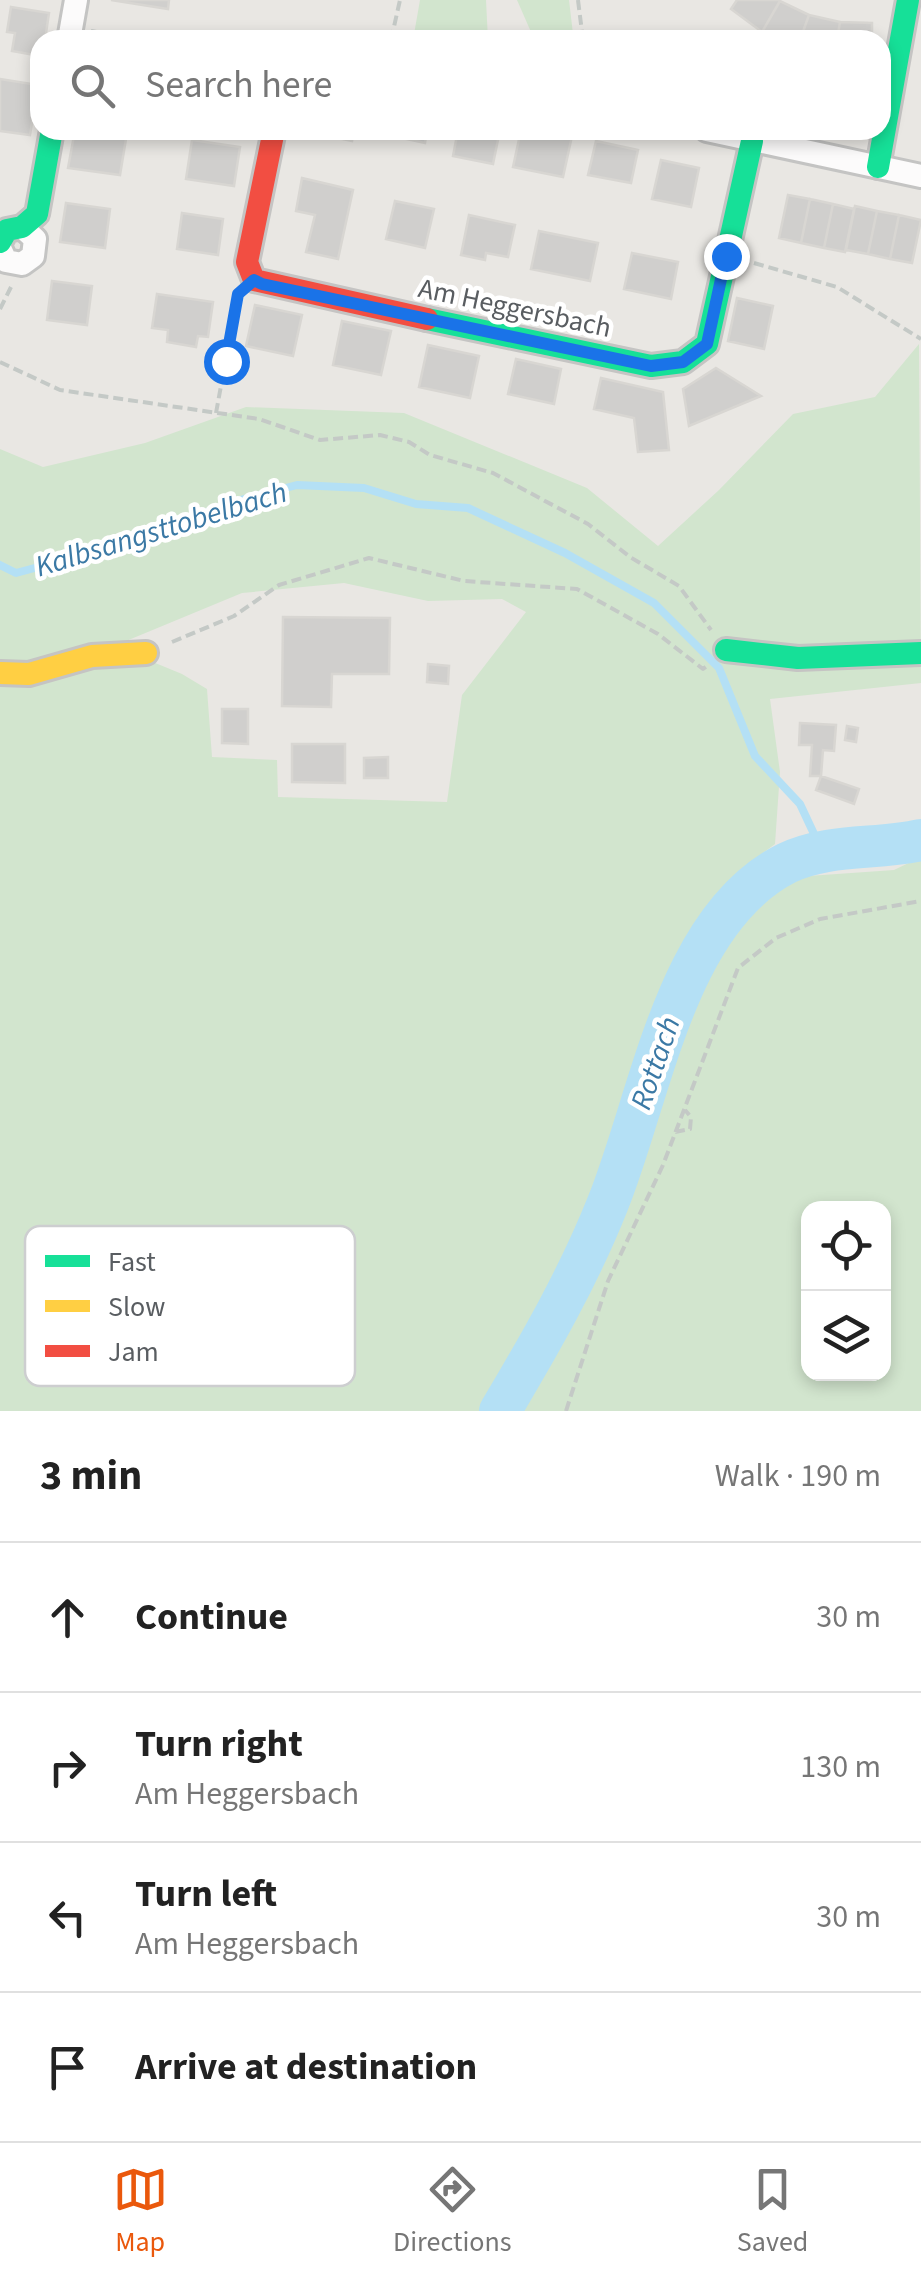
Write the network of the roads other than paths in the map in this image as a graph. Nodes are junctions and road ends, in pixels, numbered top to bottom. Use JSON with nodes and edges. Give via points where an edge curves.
{"nodes":[{"id":1,"x":76,"y":0,"type":"edge"},
{"id":2,"x":908,"y":0,"type":"edge"},
{"id":3,"x":71,"y":30,"type":"edge"},
{"id":4,"x":891,"y":95,"type":"edge"},
{"id":5,"x":50,"y":140,"type":"edge"},
{"id":6,"x":272,"y":140,"type":"edge"},
{"id":7,"x":748,"y":140,"type":"edge"},
{"id":8,"x":883,"y":140,"type":"edge"},
{"id":9,"x":752,"y":141,"type":"junction"},
{"id":10,"x":878,"y":167,"type":"junction"},
{"id":11,"x":921,"y":176,"type":"edge"},
{"id":12,"x":0,"y":245,"type":"edge"},
{"id":13,"x":726,"y":650,"type":"road end"},
{"id":14,"x":146,"y":652,"type":"road end"},
{"id":15,"x":921,"y":653,"type":"edge"},
{"id":16,"x":0,"y":673,"type":"edge"}],
"edges":[{"from":1,"to":3,"type":"street"},
{"from":2,"to":4,"type":"street"},
{"from":5,"to":12,"type":"street","via":[[36,214],[22,228],[7,230]]},
{"from":6,"to":9,"type":"street","name":"Am Heggersbach","via":[[247,262],[254,280],[651,366],[683,362],[707,344]]},
{"from":7,"to":9,"type":"street"},
{"from":8,"to":10,"type":"street"},
{"from":9,"to":10,"type":"street"},
{"from":10,"to":11,"type":"street"},
{"from":13,"to":15,"type":"street","via":[[854,657]]},
{"from":14,"to":16,"type":"street"}]}
